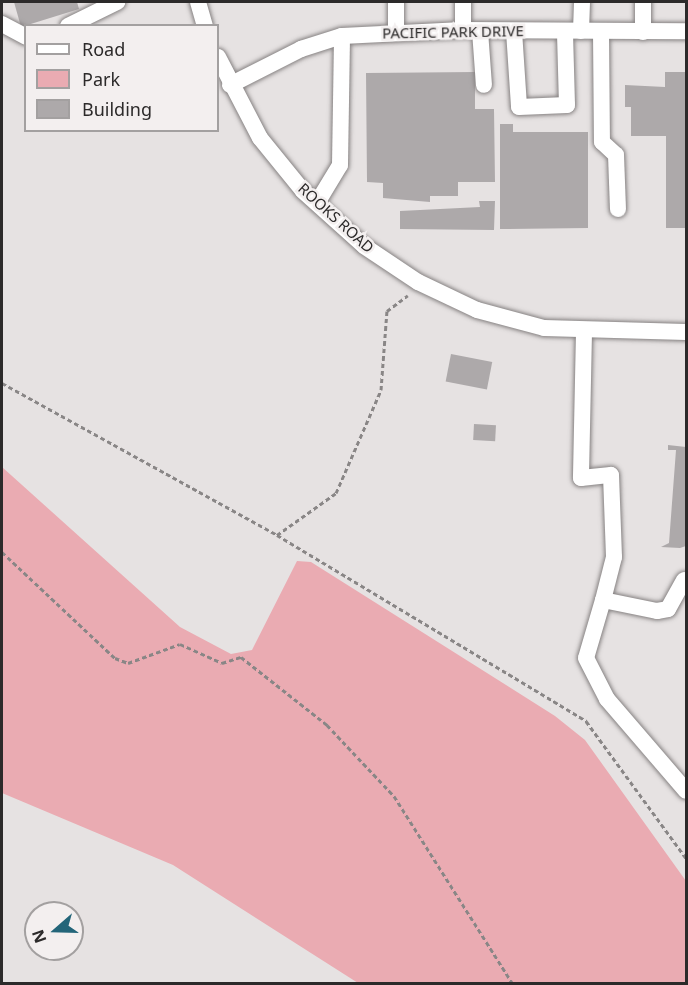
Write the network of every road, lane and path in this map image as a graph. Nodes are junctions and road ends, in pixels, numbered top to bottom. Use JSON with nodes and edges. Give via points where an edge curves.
{"nodes":[{"id":1,"x":117,"y":2,"type":"edge"},
{"id":2,"x":198,"y":2,"type":"edge"},
{"id":3,"x":396,"y":2,"type":"edge"},
{"id":4,"x":463,"y":2,"type":"edge"},
{"id":5,"x":582,"y":2,"type":"edge"},
{"id":6,"x":643,"y":2,"type":"edge"},
{"id":7,"x":2,"y":24,"type":"edge"},
{"id":8,"x":72,"y":24,"type":"edge"},
{"id":9,"x":205,"y":24,"type":"edge"},
{"id":10,"x":472,"y":31,"type":"junction"},
{"id":11,"x":514,"y":31,"type":"junction"},
{"id":12,"x":687,"y":31,"type":"edge"},
{"id":13,"x":396,"y":32,"type":"junction"},
{"id":14,"x":573,"y":32,"type":"junction"},
{"id":15,"x":602,"y":32,"type":"junction"},
{"id":16,"x":643,"y":32,"type":"junction"},
{"id":17,"x":24,"y":36,"type":"edge"},
{"id":18,"x":342,"y":36,"type":"junction"},
{"id":19,"x":219,"y":59,"type":"edge"},
{"id":20,"x":230,"y":84,"type":"junction"},
{"id":21,"x":483,"y":85,"type":"dead end"},
{"id":22,"x":317,"y":203,"type":"junction"},
{"id":23,"x":618,"y":209,"type":"dead end"},
{"id":24,"x":418,"y":282,"type":"junction"},
{"id":25,"x":584,"y":332,"type":"junction"},
{"id":26,"x":687,"y":332,"type":"edge"},
{"id":27,"x":2,"y":383,"type":"edge"},
{"id":28,"x":277,"y":535,"type":"junction"},
{"id":29,"x":2,"y":552,"type":"edge"},
{"id":30,"x":684,"y":580,"type":"dead end"},
{"id":31,"x":603,"y":600,"type":"junction"},
{"id":32,"x":687,"y":791,"type":"edge"},
{"id":33,"x":687,"y":858,"type":"edge"},
{"id":34,"x":513,"y":984,"type":"edge"}],
"edges":[{"from":1,"to":8,"type":"street"},
{"from":2,"to":9,"type":"street"},
{"from":3,"to":13,"type":"street"},
{"from":4,"to":10,"type":"street"},
{"from":5,"to":14,"type":"street"},
{"from":6,"to":16,"type":"street"},
{"from":7,"to":17,"type":"street"},
{"from":10,"to":11,"type":"street","name":"PACIFIC PARK DRIVE"},
{"from":10,"to":13,"type":"street","name":"PACIFIC PARK DRIVE"},
{"from":10,"to":21,"type":"street"},
{"from":11,"to":14,"type":"street","name":"PACIFIC PARK DRIVE"},
{"from":11,"to":14,"type":"street","via":[[519,107],[567,105]]},
{"from":12,"to":16,"type":"street","name":"PACIFIC PARK DRIVE"},
{"from":13,"to":18,"type":"street","name":"PACIFIC PARK DRIVE"},
{"from":14,"to":15,"type":"street","name":"PACIFIC PARK DRIVE"},
{"from":15,"to":16,"type":"street","name":"PACIFIC PARK DRIVE"},
{"from":15,"to":23,"type":"street","via":[[602,142],[616,155]]},
{"from":18,"to":20,"type":"street","name":"PACIFIC PARK DRIVE","via":[[301,49]]},
{"from":18,"to":22,"type":"street","via":[[340,165]]},
{"from":19,"to":20,"type":"street","name":"ROOKS ROAD"},
{"from":20,"to":22,"type":"street","name":"ROOKS ROAD","via":[[260,138]]},
{"from":22,"to":24,"type":"street","name":"ROOKS ROAD","via":[[364,246]]},
{"from":24,"to":25,"type":"street","name":"ROOKS ROAD","via":[[477,310],[544,328]]},
{"from":24,"to":28,"type":"path","via":[[402,304],[387,311],[381,390],[336,493]]},
{"from":25,"to":26,"type":"street","name":"ROOKS ROAD"},
{"from":25,"to":31,"type":"street","via":[[581,478],[611,475],[614,556]]},
{"from":27,"to":28,"type":"path"},
{"from":28,"to":33,"type":"path","via":[[586,721]]},
{"from":29,"to":34,"type":"path","via":[[115,658],[128,663],[180,644],[222,663],[241,657],[327,725],[394,796]]},
{"from":30,"to":31,"type":"street","via":[[668,609],[657,611]]},
{"from":31,"to":32,"type":"street","via":[[586,658],[607,699]]}]}
